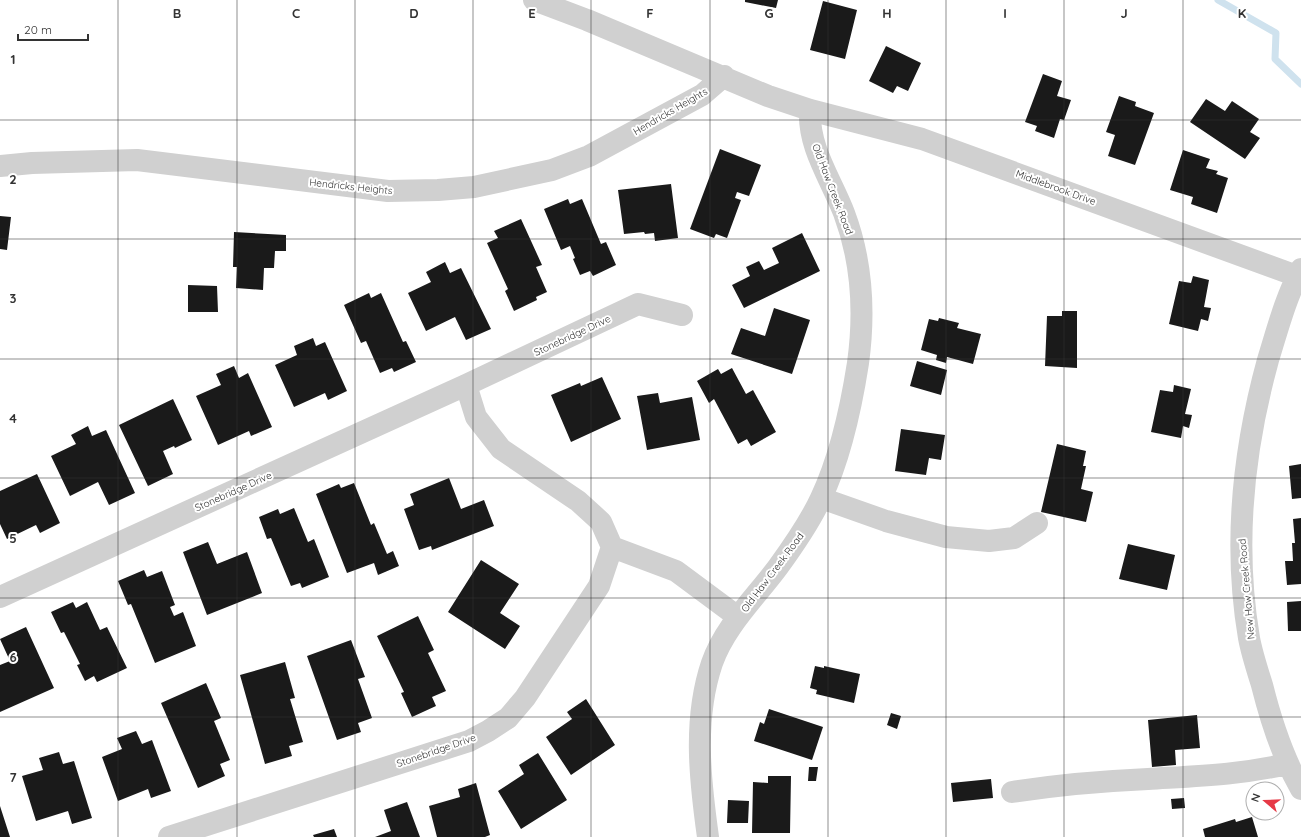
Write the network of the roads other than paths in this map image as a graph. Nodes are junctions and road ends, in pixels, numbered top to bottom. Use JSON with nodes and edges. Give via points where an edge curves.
{"nodes":[{"id":1,"x":534,"y":0,"type":"edge"},
{"id":2,"x":724,"y":76,"type":"junction"},
{"id":3,"x":810,"y":110,"type":"junction"},
{"id":4,"x":0,"y":166,"type":"edge"},
{"id":5,"x":1299,"y":273,"type":"edge"},
{"id":6,"x":682,"y":315,"type":"dead end"},
{"id":7,"x":466,"y":386,"type":"junction"},
{"id":8,"x":821,"y":498,"type":"junction"},
{"id":9,"x":1037,"y":523,"type":"dead end"},
{"id":10,"x":612,"y":547,"type":"junction"},
{"id":11,"x":0,"y":598,"type":"edge"},
{"id":12,"x":738,"y":617,"type":"junction"},
{"id":13,"x":1287,"y":764,"type":"junction"},
{"id":14,"x":1301,"y":789,"type":"edge"},
{"id":15,"x":1012,"y":792,"type":"dead end"},
{"id":16,"x":169,"y":837,"type":"edge"},
{"id":17,"x":708,"y":837,"type":"edge"}],
"edges":[{"from":1,"to":2,"type":"street"},
{"from":2,"to":3,"type":"street","via":[[768,96]]},
{"from":2,"to":4,"type":"street","name":"Hendricks Heights","via":[[702,95],[589,156],[552,170],[474,187],[388,191],[137,160]]},
{"from":3,"to":5,"type":"street","name":"Middlebrook Drive","via":[[922,139]]},
{"from":3,"to":8,"type":"street","name":"Old Haw Creek Road","via":[[812,134],[818,156],[844,212],[854,243],[860,279],[862,321],[851,399],[839,448]]},
{"from":5,"to":13,"type":"street","name":"New Haw Creek Road","via":[[1274,339],[1251,429],[1243,484],[1240,536],[1249,639],[1268,710]]},
{"from":6,"to":7,"type":"street","name":"Stonebridge Drive","via":[[638,304]]},
{"from":7,"to":10,"type":"street","via":[[476,417],[501,449],[578,502],[601,522]]},
{"from":7,"to":11,"type":"street","name":"Stonebridge Drive"},
{"from":8,"to":9,"type":"street","via":[[946,537],[989,540],[1014,538]]},
{"from":8,"to":12,"type":"street","name":"Old Haw Creek Road","via":[[777,569]]},
{"from":10,"to":12,"type":"street","via":[[676,571]]},
{"from":10,"to":16,"type":"street","name":"Stonebridge Drive","via":[[599,586],[525,698],[508,718],[488,732],[469,741]]},
{"from":12,"to":17,"type":"street","name":"Old Haw Creek Road","via":[[712,662],[702,714],[702,791]]},
{"from":13,"to":14,"type":"street","name":"New Haw Creek Road"},
{"from":13,"to":15,"type":"street","via":[[1252,772],[1058,786]]}]}
